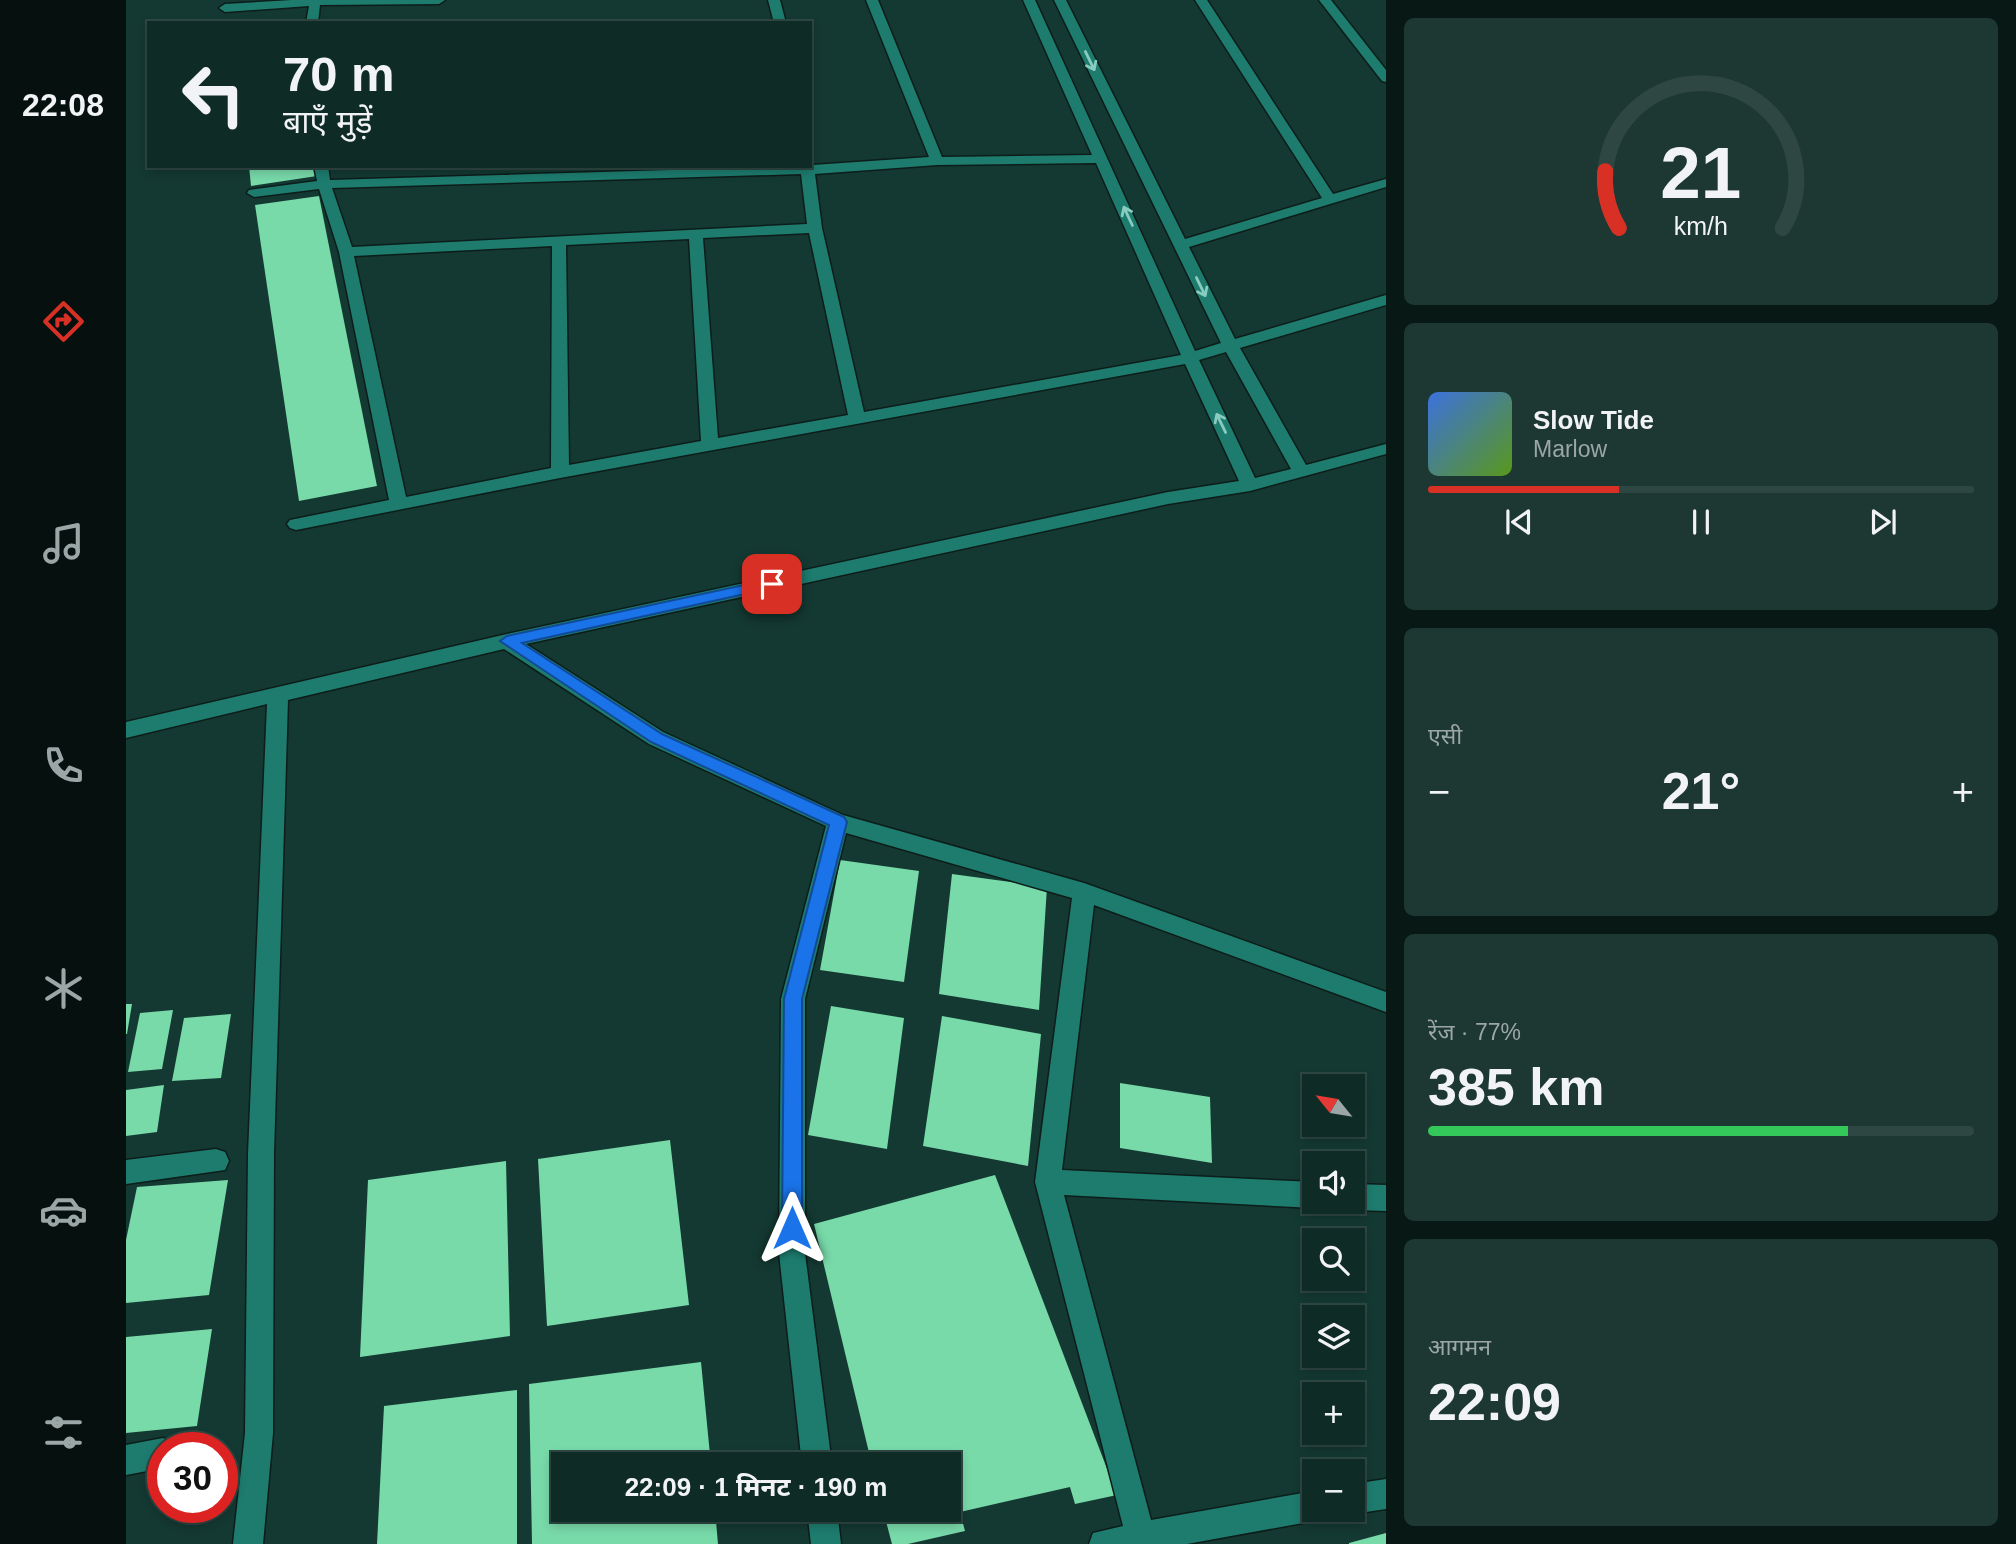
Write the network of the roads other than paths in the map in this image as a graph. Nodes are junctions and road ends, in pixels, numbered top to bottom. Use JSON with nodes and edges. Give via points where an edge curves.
{"nodes":[{"id":1,"x":350,"y":0,"type":"edge"},
{"id":2,"x":439,"y":0,"type":"edge"},
{"id":3,"x":774,"y":0,"type":"edge"},
{"id":4,"x":872,"y":0,"type":"edge"},
{"id":5,"x":1029,"y":0,"type":"edge"},
{"id":6,"x":1060,"y":0,"type":"edge"},
{"id":7,"x":1201,"y":0,"type":"edge"},
{"id":8,"x":1325,"y":0,"type":"edge"},
{"id":9,"x":315,"y":2,"type":"junction"},
{"id":10,"x":225,"y":8,"type":"dead end"},
{"id":11,"x":312,"y":21,"type":"edge"},
{"id":12,"x":779,"y":21,"type":"edge"},
{"id":13,"x":1386,"y":78,"type":"edge"},
{"id":14,"x":1102,"y":159,"type":"junction"},
{"id":15,"x":937,"y":161,"type":"junction"},
{"id":16,"x":321,"y":168,"type":"edge"},
{"id":17,"x":807,"y":168,"type":"edge"},
{"id":18,"x":812,"y":168,"type":"edge"},
{"id":19,"x":1386,"y":183,"type":"edge"},
{"id":20,"x":324,"y":184,"type":"junction"},
{"id":21,"x":254,"y":193,"type":"dead end"},
{"id":22,"x":1330,"y":200,"type":"junction"},
{"id":23,"x":815,"y":228,"type":"junction"},
{"id":24,"x":696,"y":236,"type":"junction"},
{"id":25,"x":559,"y":240,"type":"junction"},
{"id":26,"x":1181,"y":245,"type":"junction"},
{"id":27,"x":346,"y":252,"type":"junction"},
{"id":28,"x":1386,"y":300,"type":"edge"},
{"id":29,"x":1230,"y":345,"type":"junction"},
{"id":30,"x":1189,"y":358,"type":"junction"},
{"id":31,"x":858,"y":417,"type":"junction"},
{"id":32,"x":710,"y":446,"type":"junction"},
{"id":33,"x":1386,"y":449,"type":"edge"},
{"id":34,"x":1300,"y":470,"type":"junction"},
{"id":35,"x":560,"y":472,"type":"junction"},
{"id":36,"x":1250,"y":485,"type":"junction"},
{"id":37,"x":398,"y":502,"type":"junction"},
{"id":38,"x":296,"y":524,"type":"dead end"},
{"id":39,"x":507,"y":641,"type":"junction"},
{"id":40,"x":278,"y":693,"type":"junction"},
{"id":41,"x":126,"y":730,"type":"edge"},
{"id":42,"x":838,"y":822,"type":"junction"},
{"id":43,"x":1083,"y":892,"type":"junction"},
{"id":44,"x":1386,"y":1002,"type":"edge"},
{"id":45,"x":216,"y":1161,"type":"dead end"},
{"id":46,"x":126,"y":1172,"type":"edge"},
{"id":47,"x":1048,"y":1182,"type":"junction"},
{"id":48,"x":1302,"y":1194,"type":"edge"},
{"id":49,"x":1365,"y":1197,"type":"edge"},
{"id":50,"x":1386,"y":1198,"type":"edge"},
{"id":51,"x":815,"y":1452,"type":"edge"},
{"id":52,"x":147,"y":1456,"type":"edge"},
{"id":53,"x":126,"y":1460,"type":"edge"},
{"id":54,"x":1386,"y":1494,"type":"edge"},
{"id":55,"x":1365,"y":1497,"type":"edge"},
{"id":56,"x":1302,"y":1508,"type":"edge"},
{"id":57,"x":823,"y":1522,"type":"edge"},
{"id":58,"x":1140,"y":1535,"type":"junction"},
{"id":59,"x":248,"y":1544,"type":"edge"},
{"id":60,"x":826,"y":1544,"type":"edge"},
{"id":61,"x":1104,"y":1544,"type":"edge"}],
"edges":[{"from":1,"to":2,"type":"street"},
{"from":1,"to":9,"type":"street"},
{"from":3,"to":12,"type":"street"},
{"from":4,"to":15,"type":"street"},
{"from":5,"to":14,"type":"street"},
{"from":6,"to":26,"type":"street","one_way":true},
{"from":7,"to":22,"type":"street"},
{"from":8,"to":13,"type":"street"},
{"from":9,"to":10,"type":"street"},
{"from":9,"to":11,"type":"street"},
{"from":14,"to":15,"type":"street"},
{"from":30,"to":14,"type":"street","one_way":true},
{"from":15,"to":18,"type":"street"},
{"from":16,"to":20,"type":"street"},
{"from":17,"to":20,"type":"street"},
{"from":17,"to":23,"type":"street"},
{"from":19,"to":22,"type":"street"},
{"from":20,"to":21,"type":"street"},
{"from":20,"to":27,"type":"street"},
{"from":22,"to":26,"type":"street"},
{"from":23,"to":24,"type":"street"},
{"from":23,"to":31,"type":"street"},
{"from":24,"to":25,"type":"street"},
{"from":24,"to":32,"type":"street"},
{"from":25,"to":27,"type":"street"},
{"from":25,"to":35,"type":"street"},
{"from":26,"to":29,"type":"street","one_way":true},
{"from":27,"to":37,"type":"street"},
{"from":28,"to":29,"type":"street"},
{"from":29,"to":30,"type":"street"},
{"from":29,"to":34,"type":"street"},
{"from":30,"to":31,"type":"street"},
{"from":36,"to":30,"type":"street","one_way":true},
{"from":31,"to":32,"type":"street"},
{"from":32,"to":35,"type":"street"},
{"from":33,"to":34,"type":"street"},
{"from":34,"to":36,"type":"street"},
{"from":35,"to":37,"type":"street"},
{"from":36,"to":39,"type":"street","via":[[1168,498]]},
{"from":37,"to":38,"type":"street"},
{"from":39,"to":40,"type":"street"},
{"from":39,"to":42,"type":"street","via":[[656,738]]},
{"from":40,"to":41,"type":"street"},
{"from":40,"to":59,"type":"street","via":[[261,1154],[259,1433]]},
{"from":42,"to":43,"type":"street"},
{"from":42,"to":51,"type":"street","via":[[793,999],[792,1253]]},
{"from":43,"to":44,"type":"street"},
{"from":43,"to":47,"type":"street"},
{"from":45,"to":46,"type":"street"},
{"from":47,"to":48,"type":"street"},
{"from":47,"to":58,"type":"street"},
{"from":49,"to":50,"type":"street"},
{"from":52,"to":53,"type":"street"},
{"from":54,"to":55,"type":"street"},
{"from":56,"to":58,"type":"street"},
{"from":57,"to":60,"type":"street"},
{"from":58,"to":61,"type":"street"}]}
